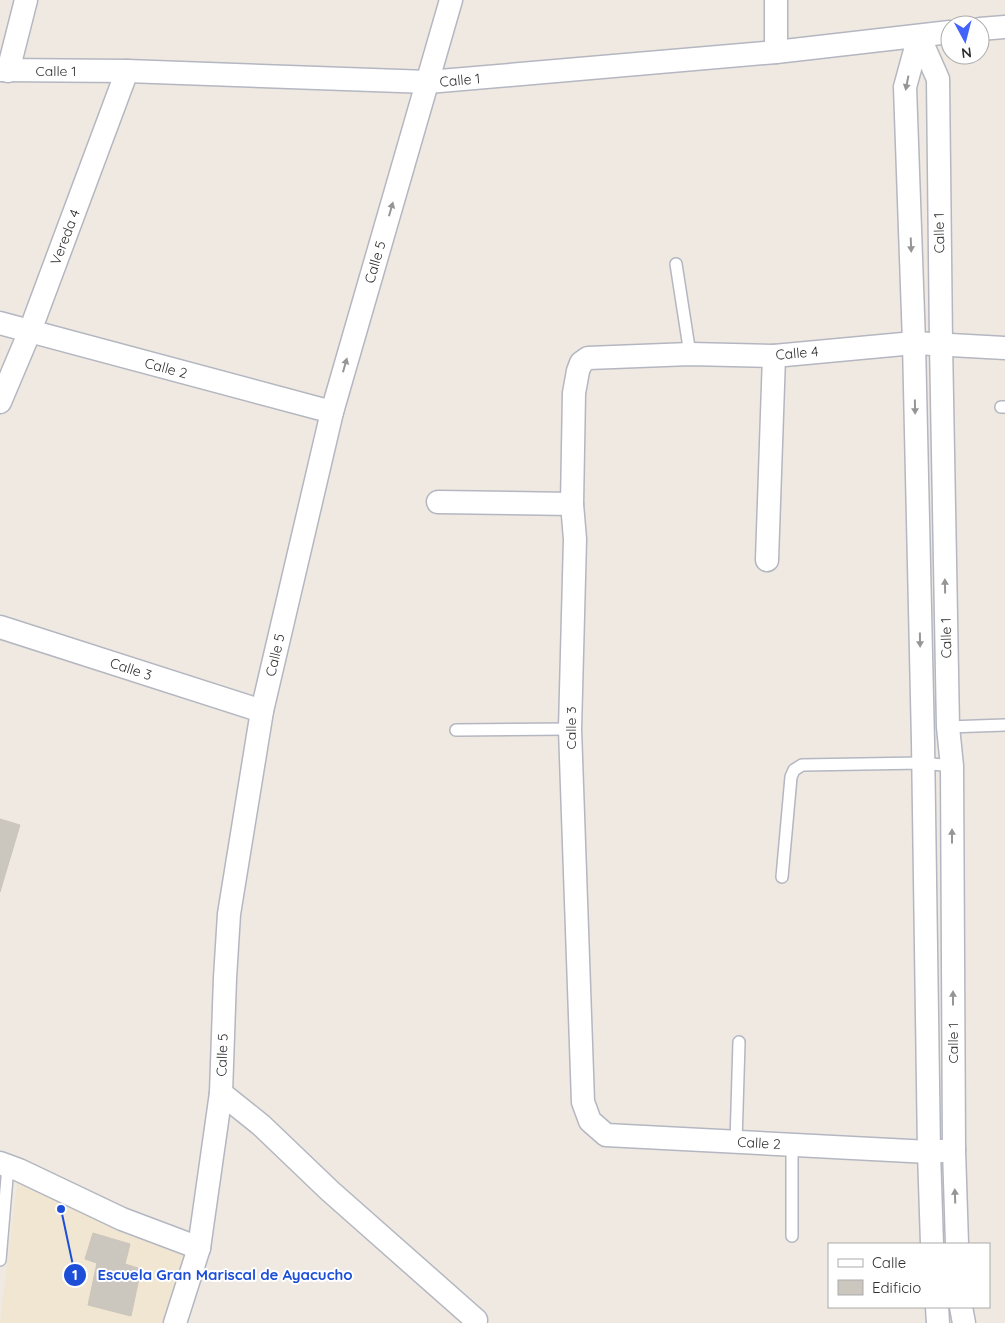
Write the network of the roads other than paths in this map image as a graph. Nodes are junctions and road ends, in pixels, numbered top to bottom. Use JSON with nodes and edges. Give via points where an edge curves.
{"nodes":[{"id":1,"x":26,"y":0,"type":"edge"},
{"id":2,"x":451,"y":0,"type":"edge"},
{"id":3,"x":776,"y":0,"type":"edge"},
{"id":4,"x":1005,"y":26,"type":"edge"},
{"id":5,"x":990,"y":28,"type":"edge"},
{"id":6,"x":940,"y":33,"type":"edge"},
{"id":7,"x":919,"y":36,"type":"junction"},
{"id":8,"x":776,"y":52,"type":"junction"},
{"id":9,"x":4,"y":71,"type":"edge"},
{"id":10,"x":127,"y":71,"type":"junction"},
{"id":11,"x":428,"y":82,"type":"junction"},
{"id":12,"x":676,"y":264,"type":"dead end"},
{"id":13,"x":0,"y":324,"type":"edge"},
{"id":14,"x":30,"y":331,"type":"junction"},
{"id":15,"x":914,"y":343,"type":"junction"},
{"id":16,"x":941,"y":343,"type":"junction"},
{"id":17,"x":1005,"y":348,"type":"edge"},
{"id":18,"x":690,"y":354,"type":"junction"},
{"id":19,"x":774,"y":356,"type":"junction"},
{"id":20,"x":588,"y":358,"type":"joint"},
{"id":21,"x":0,"y":402,"type":"edge"},
{"id":22,"x":332,"y":412,"type":"junction"},
{"id":23,"x":438,"y":502,"type":"dead end"},
{"id":24,"x":572,"y":504,"type":"junction"},
{"id":25,"x":767,"y":560,"type":"dead end"},
{"id":26,"x":0,"y":627,"type":"edge"},
{"id":27,"x":262,"y":711,"type":"junction"},
{"id":28,"x":1005,"y":725,"type":"edge"},
{"id":29,"x":948,"y":727,"type":"junction"},
{"id":30,"x":570,"y":729,"type":"junction"},
{"id":31,"x":456,"y":730,"type":"dead end"},
{"id":32,"x":922,"y":762,"type":"junction"},
{"id":33,"x":952,"y":766,"type":"junction"},
{"id":34,"x":782,"y":877,"type":"dead end"},
{"id":35,"x":739,"y":1042,"type":"dead end"},
{"id":36,"x":221,"y":1093,"type":"junction"},
{"id":37,"x":583,"y":1102,"type":"joint"},
{"id":38,"x":736,"y":1142,"type":"junction"},
{"id":39,"x":792,"y":1145,"type":"junction"},
{"id":40,"x":954,"y":1150,"type":"junction"},
{"id":41,"x":929,"y":1152,"type":"junction"},
{"id":42,"x":4,"y":1164,"type":"edge"},
{"id":43,"x":2,"y":1198,"type":"edge"},
{"id":44,"x":792,"y":1236,"type":"dead end"},
{"id":45,"x":932,"y":1243,"type":"edge"},
{"id":46,"x":957,"y":1243,"type":"edge"},
{"id":47,"x":199,"y":1248,"type":"junction"},
{"id":48,"x":0,"y":1260,"type":"edge"},
{"id":49,"x":937,"y":1308,"type":"edge"},
{"id":50,"x":961,"y":1308,"type":"edge"},
{"id":51,"x":476,"y":1320,"type":"dead end"},
{"id":52,"x":175,"y":1323,"type":"edge"},
{"id":53,"x":938,"y":1323,"type":"edge"},
{"id":54,"x":964,"y":1323,"type":"edge"}],
"edges":[{"from":1,"to":9,"type":"street"},
{"from":2,"to":11,"type":"street","name":"Calle 5"},
{"from":3,"to":8,"type":"street"},
{"from":4,"to":5,"type":"street"},
{"from":6,"to":7,"type":"street","name":"Calle 1"},
{"from":7,"to":8,"type":"street","name":"Calle 1"},
{"from":7,"to":15,"type":"street","name":"Calle 1","one_way":true,"via":[[905,87]]},
{"from":7,"to":16,"type":"street","name":"Calle 1","via":[[938,80]]},
{"from":8,"to":11,"type":"street","name":"Calle 1"},
{"from":9,"to":10,"type":"street","name":"Calle 1"},
{"from":10,"to":11,"type":"street","name":"Calle 1"},
{"from":10,"to":14,"type":"street","name":"Vereda 4"},
{"from":22,"to":11,"type":"street","name":"Calle 5","one_way":true},
{"from":12,"to":18,"type":"lane"},
{"from":13,"to":14,"type":"street","name":"Calle 2"},
{"from":14,"to":21,"type":"street","name":"Vereda 4"},
{"from":14,"to":22,"type":"street","name":"Calle 2"},
{"from":15,"to":16,"type":"street","name":"Calle 4"},
{"from":15,"to":19,"type":"street","name":"Calle 4"},
{"from":15,"to":32,"type":"street","name":"Calle 1","one_way":true},
{"from":16,"to":17,"type":"street","name":"Calle 4"},
{"from":29,"to":16,"type":"street","name":"Calle 1","one_way":true},
{"from":18,"to":19,"type":"street","name":"Calle 4"},
{"from":18,"to":20,"type":"street","name":"Calle 4"},
{"from":19,"to":25,"type":"street"},
{"from":20,"to":24,"type":"street","name":"Calle 3","via":[[581,363],[574,393]]},
{"from":22,"to":27,"type":"street","name":"Calle 5"},
{"from":23,"to":24,"type":"street"},
{"from":24,"to":30,"type":"street","name":"Calle 3","via":[[575,539]]},
{"from":26,"to":27,"type":"street","name":"Calle 3"},
{"from":27,"to":36,"type":"street","name":"Calle 5","via":[[229,914]]},
{"from":28,"to":29,"type":"lane"},
{"from":29,"to":33,"type":"street","name":"Calle 1"},
{"from":30,"to":31,"type":"lane"},
{"from":30,"to":37,"type":"street","name":"Calle 3"},
{"from":32,"to":33,"type":"lane"},
{"from":32,"to":34,"type":"lane","via":[[802,765],[794,770]]},
{"from":32,"to":41,"type":"street","name":"Calle 1"},
{"from":40,"to":33,"type":"street","name":"Calle 1","one_way":true},
{"from":35,"to":38,"type":"lane"},
{"from":36,"to":47,"type":"street","name":"Calle 5"},
{"from":36,"to":51,"type":"street","via":[[261,1125],[330,1191]]},
{"from":37,"to":38,"type":"street","name":"Calle 2","via":[[590,1121],[606,1135]]},
{"from":38,"to":39,"type":"street","name":"Calle 2"},
{"from":39,"to":41,"type":"street","name":"Calle 2"},
{"from":39,"to":44,"type":"lane"},
{"from":40,"to":41,"type":"street","name":"Calle 2"},
{"from":46,"to":40,"type":"street","name":"Calle 1","one_way":true},
{"from":41,"to":45,"type":"street","name":"Calle 1"},
{"from":42,"to":43,"type":"lane"},
{"from":42,"to":47,"type":"street","via":[[122,1220]]},
{"from":43,"to":48,"type":"lane"},
{"from":47,"to":52,"type":"street","name":"Calle 5"},
{"from":49,"to":53,"type":"street"},
{"from":50,"to":54,"type":"street"}]}
